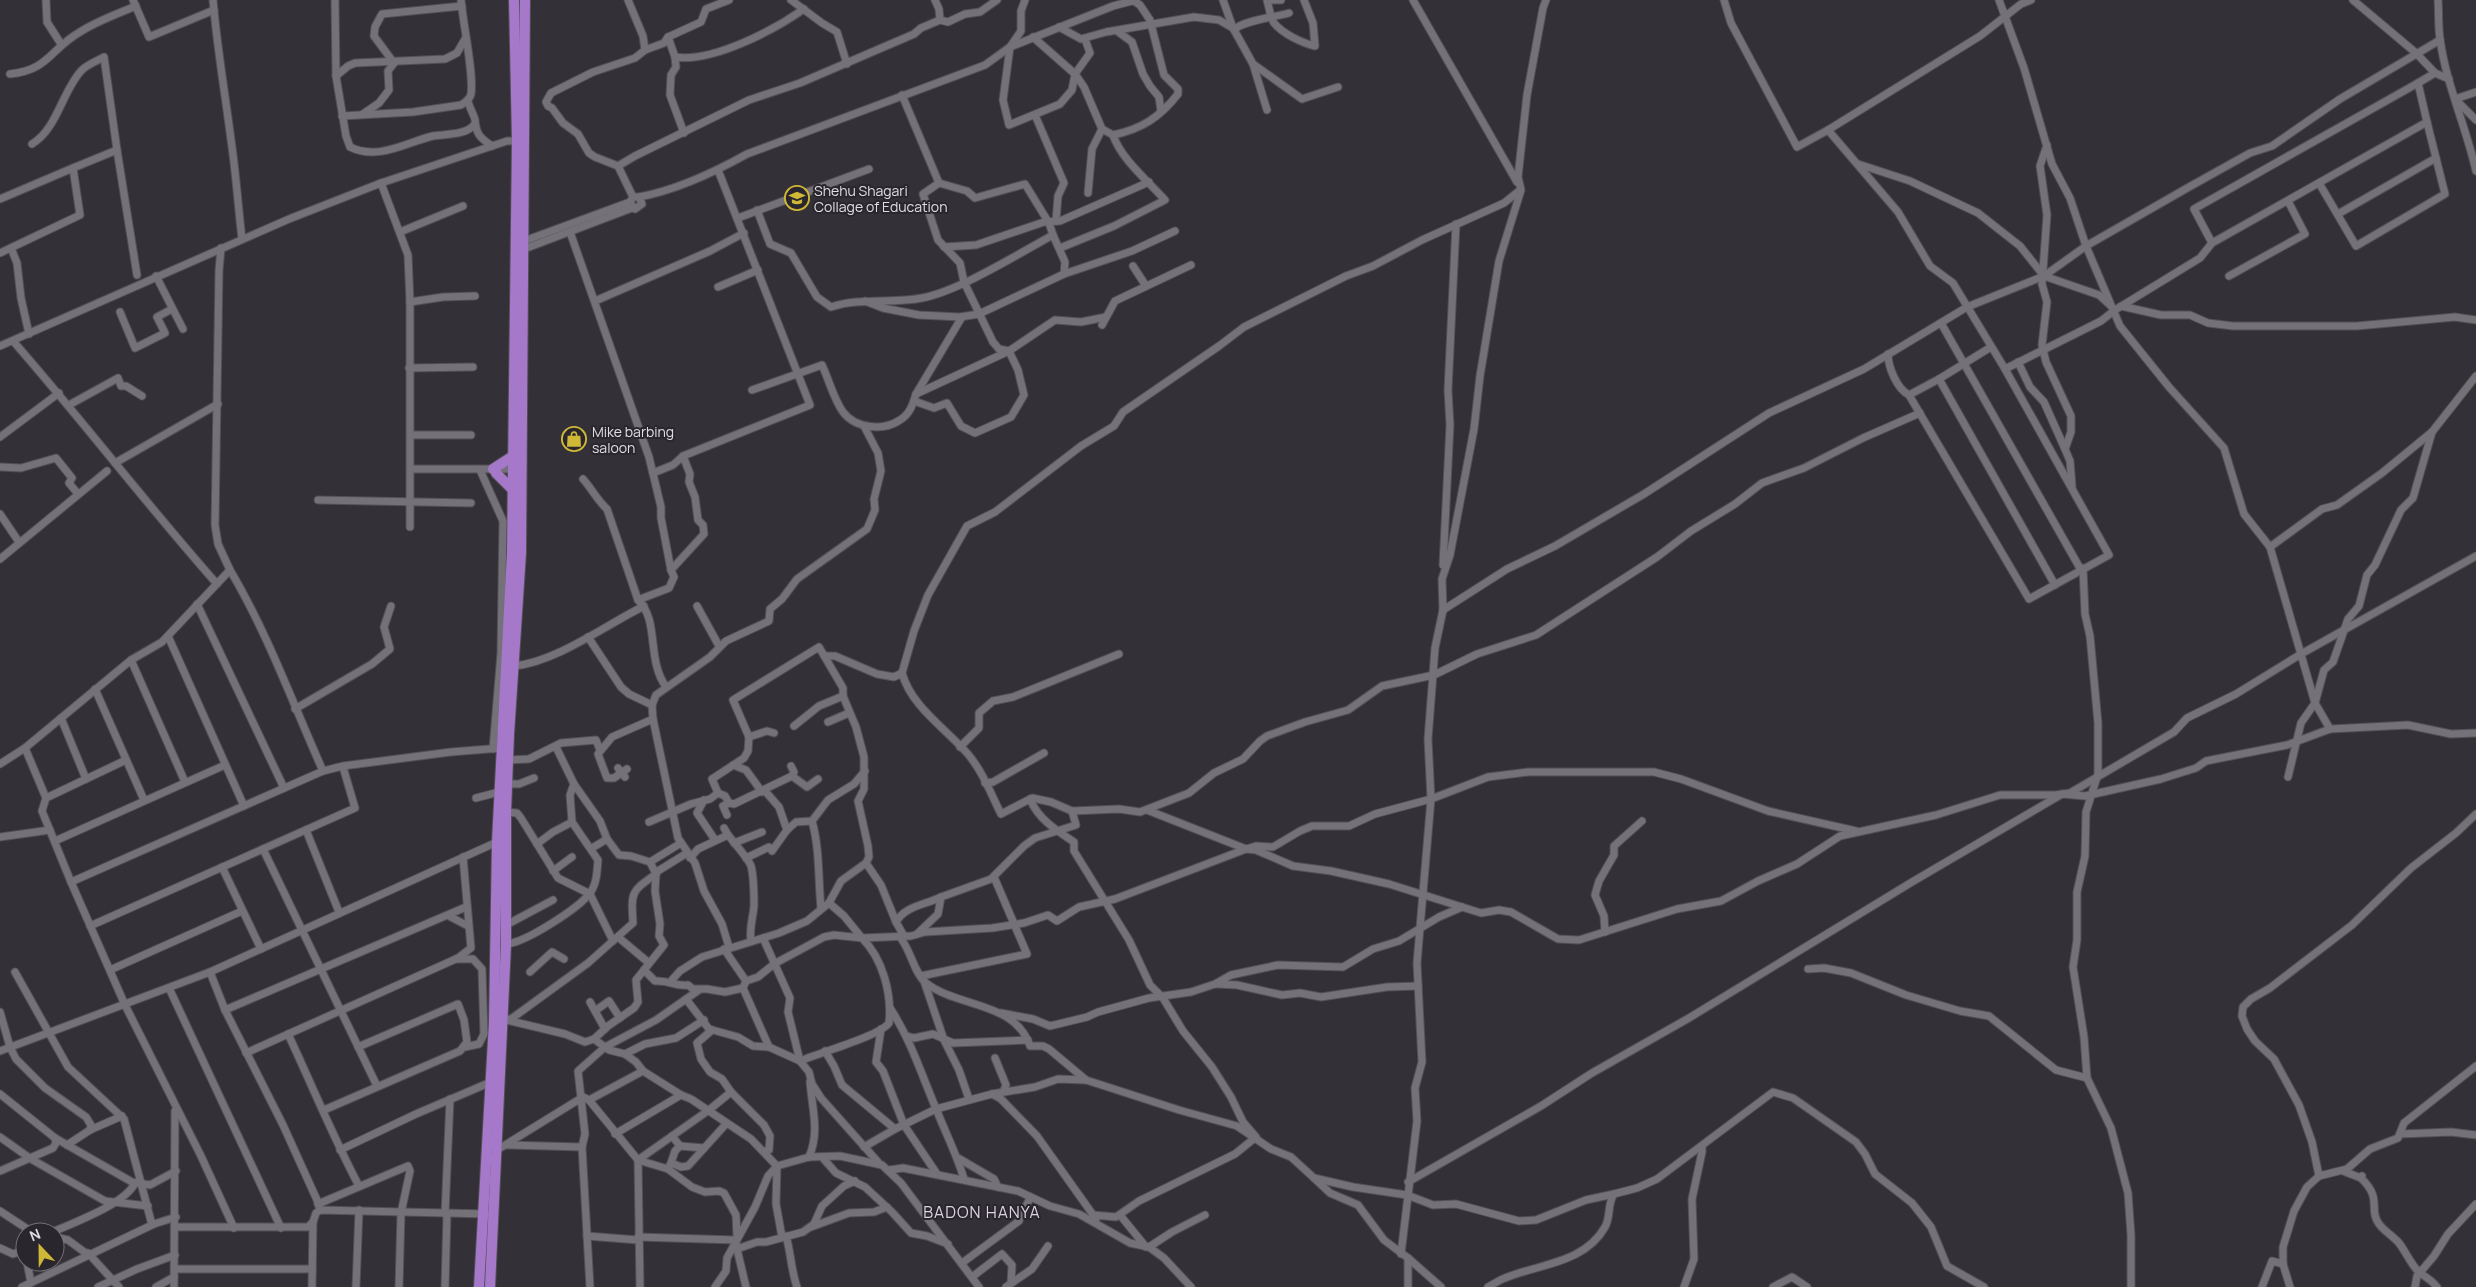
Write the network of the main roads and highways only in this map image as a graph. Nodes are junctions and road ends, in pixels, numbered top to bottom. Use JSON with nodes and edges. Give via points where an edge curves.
{"nodes":[{"id":1,"x":514,"y":0,"type":"edge"},
{"id":2,"x":525,"y":0,"type":"edge"},
{"id":3,"x":513,"y":456,"type":"junction"},
{"id":4,"x":518,"y":471,"type":"junction"},
{"id":5,"x":513,"y":490,"type":"junction"},
{"id":6,"x":503,"y":788,"type":"junction"},
{"id":7,"x":479,"y":1287,"type":"edge"},
{"id":8,"x":490,"y":1287,"type":"edge"}],
"edges":[{"from":1,"to":3,"type":"highway","via":[[517,141]]},
{"from":2,"to":4,"type":"highway","via":[[524,245]]},
{"from":3,"to":4,"type":"highway"},
{"from":3,"to":5,"type":"highway","via":[[489,471]]},
{"from":4,"to":5,"type":"highway"},
{"from":4,"to":6,"type":"highway","via":[[521,553],[508,760]]},
{"from":5,"to":6,"type":"highway","via":[[508,650],[497,749]]},
{"from":6,"to":7,"type":"highway","via":[[497,842],[494,1022]]},
{"from":6,"to":8,"type":"highway","via":[[506,812],[506,944]]}]}
